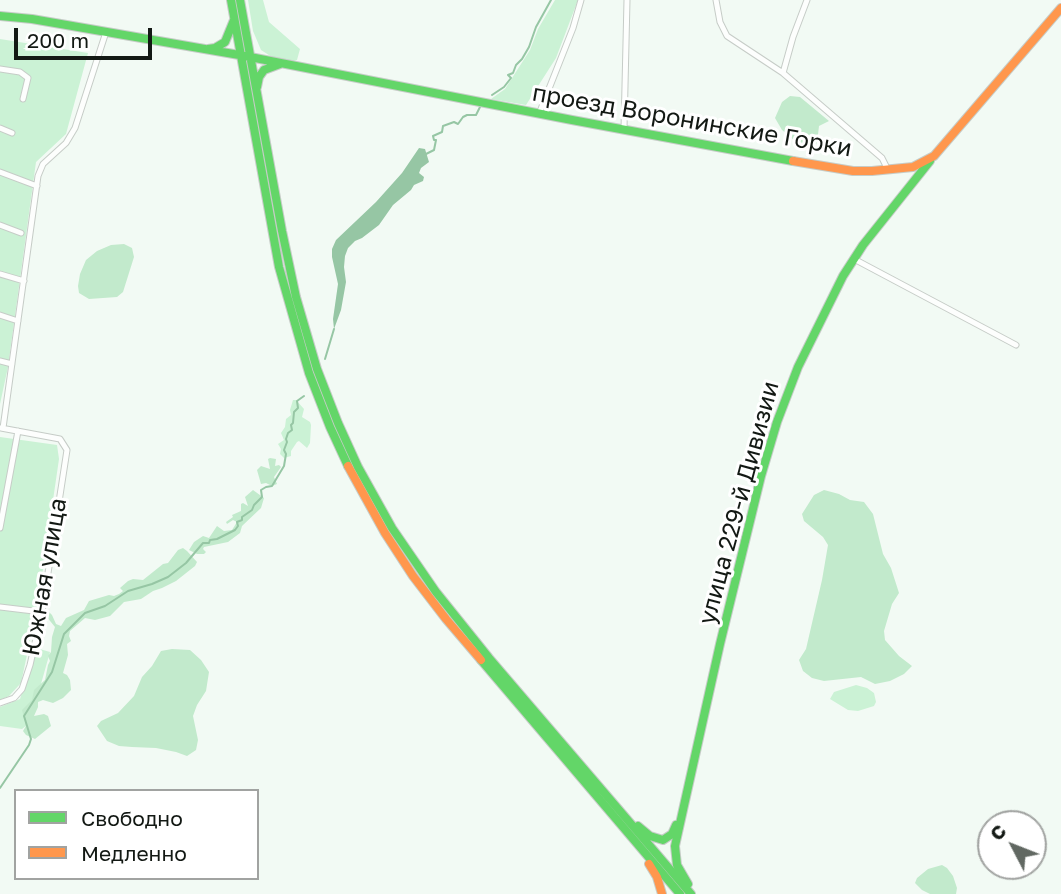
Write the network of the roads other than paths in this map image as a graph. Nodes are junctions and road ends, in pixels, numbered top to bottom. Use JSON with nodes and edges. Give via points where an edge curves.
{"nodes":[{"id":1,"x":231,"y":0,"type":"edge"},
{"id":2,"x":240,"y":0,"type":"edge"},
{"id":3,"x":582,"y":0,"type":"edge"},
{"id":4,"x":627,"y":0,"type":"edge"},
{"id":5,"x":716,"y":0,"type":"edge"},
{"id":6,"x":807,"y":0,"type":"edge"},
{"id":7,"x":1061,"y":8,"type":"edge"},
{"id":8,"x":0,"y":16,"type":"edge"},
{"id":9,"x":234,"y":20,"type":"junction"},
{"id":10,"x":106,"y":32,"type":"junction"},
{"id":11,"x":201,"y":50,"type":"junction"},
{"id":12,"x":240,"y":55,"type":"junction"},
{"id":13,"x":250,"y":57,"type":"junction"},
{"id":14,"x":281,"y":64,"type":"junction"},
{"id":15,"x":0,"y":69,"type":"edge"},
{"id":16,"x":783,"y":73,"type":"junction"},
{"id":17,"x":257,"y":94,"type":"junction"},
{"id":18,"x":23,"y":100,"type":"dead end"},
{"id":19,"x":539,"y":114,"type":"junction"},
{"id":20,"x":0,"y":128,"type":"edge"},
{"id":21,"x":624,"y":129,"type":"junction"},
{"id":22,"x":12,"y":133,"type":"dead end"},
{"id":23,"x":933,"y":156,"type":"junction"},
{"id":24,"x":913,"y":167,"type":"junction"},
{"id":25,"x":900,"y":169,"type":"junction"},
{"id":26,"x":888,"y":170,"type":"junction"},
{"id":27,"x":0,"y":172,"type":"edge"},
{"id":28,"x":37,"y":186,"type":"junction"},
{"id":29,"x":905,"y":192,"type":"junction"},
{"id":30,"x":0,"y":225,"type":"edge"},
{"id":31,"x":21,"y":233,"type":"dead end"},
{"id":32,"x":854,"y":259,"type":"junction"},
{"id":33,"x":0,"y":274,"type":"edge"},
{"id":34,"x":24,"y":281,"type":"junction"},
{"id":35,"x":0,"y":316,"type":"edge"},
{"id":36,"x":18,"y":321,"type":"junction"},
{"id":37,"x":1016,"y":345,"type":"dead end"},
{"id":38,"x":0,"y":361,"type":"edge"},
{"id":39,"x":12,"y":364,"type":"junction"},
{"id":40,"x":3,"y":410,"type":"edge"},
{"id":41,"x":1,"y":428,"type":"edge"},
{"id":42,"x":18,"y":431,"type":"junction"},
{"id":43,"x":0,"y":528,"type":"edge"},
{"id":44,"x":0,"y":607,"type":"edge"},
{"id":45,"x":42,"y":612,"type":"junction"},
{"id":46,"x":523,"y":697,"type":"junction"},
{"id":47,"x":0,"y":703,"type":"edge"},
{"id":48,"x":595,"y":795,"type":"junction"},
{"id":49,"x":683,"y":810,"type":"junction"},
{"id":50,"x":662,"y":894,"type":"edge"},
{"id":51,"x":680,"y":894,"type":"edge"},
{"id":52,"x":694,"y":894,"type":"edge"}],
"edges":[{"from":1,"to":9,"type":"main road"},
{"from":2,"to":13,"type":"main road"},
{"from":3,"to":19,"type":"street"},
{"from":4,"to":21,"type":"street"},
{"from":5,"to":16,"type":"street","via":[[727,36]]},
{"from":6,"to":16,"type":"street"},
{"from":7,"to":23,"type":"main road","name":"проезд Воронинские Горки"},
{"from":8,"to":10,"type":"main road"},
{"from":9,"to":11,"type":"main road","via":[[225,42]]},
{"from":9,"to":12,"type":"main road"},
{"from":10,"to":11,"type":"main road"},
{"from":10,"to":28,"type":"street","via":[[75,128],[43,164]]},
{"from":11,"to":12,"type":"main road"},
{"from":12,"to":13,"type":"main road","name":"проезд Воронинские Горки"},
{"from":12,"to":48,"type":"main road","via":[[288,299],[319,399],[350,470],[385,533],[429,597]]},
{"from":13,"to":14,"type":"main road","name":"проезд Воронинские Горки"},
{"from":13,"to":17,"type":"main road"},
{"from":14,"to":17,"type":"main road","via":[[261,73]]},
{"from":14,"to":19,"type":"main road","name":"проезд Воронинские Горки"},
{"from":15,"to":18,"type":"street","via":[[28,78]]},
{"from":16,"to":26,"type":"street","via":[[882,158]]},
{"from":17,"to":46,"type":"main road","via":[[296,297],[343,435],[379,507],[420,571]]},
{"from":19,"to":21,"type":"main road","name":"проезд Воронинские Горки"},
{"from":20,"to":22,"type":"street"},
{"from":21,"to":26,"type":"main road","name":"проезд Воронинские Горки","via":[[853,171]]},
{"from":23,"to":24,"type":"main road","name":"проезд Воронинские Горки"},
{"from":23,"to":29,"type":"main road","name":"улица 229-й Дивизии"},
{"from":24,"to":25,"type":"main road","name":"проезд Воронинские Горки"},
{"from":24,"to":29,"type":"main road"},
{"from":25,"to":26,"type":"main road","name":"проезд Воронинские Горки"},
{"from":25,"to":29,"type":"main road","via":[[910,180]]},
{"from":27,"to":28,"type":"street"},
{"from":28,"to":34,"type":"street"},
{"from":29,"to":32,"type":"main road","name":"улица 229-й Дивизии"},
{"from":30,"to":31,"type":"street"},
{"from":32,"to":37,"type":"street"},
{"from":32,"to":49,"type":"main road","name":"улица 229-й Дивизии","via":[[797,367],[777,422]]},
{"from":33,"to":34,"type":"street"},
{"from":34,"to":36,"type":"street"},
{"from":35,"to":36,"type":"street"},
{"from":36,"to":39,"type":"street"},
{"from":38,"to":39,"type":"street"},
{"from":39,"to":40,"type":"street"},
{"from":40,"to":41,"type":"street"},
{"from":41,"to":42,"type":"street"},
{"from":42,"to":43,"type":"street"},
{"from":42,"to":45,"type":"street","name":"Южная улица","via":[[60,439],[67,450]]},
{"from":44,"to":45,"type":"street"},
{"from":45,"to":47,"type":"street","name":"Южная улица","via":[[22,689]]},
{"from":46,"to":49,"type":"main road","via":[[650,836],[669,837]]},
{"from":46,"to":52,"type":"main road"},
{"from":48,"to":50,"type":"main road","via":[[647,862]]},
{"from":48,"to":51,"type":"main road"},
{"from":49,"to":52,"type":"main road","name":"улица 229-й Дивизии","via":[[676,861]]}]}
